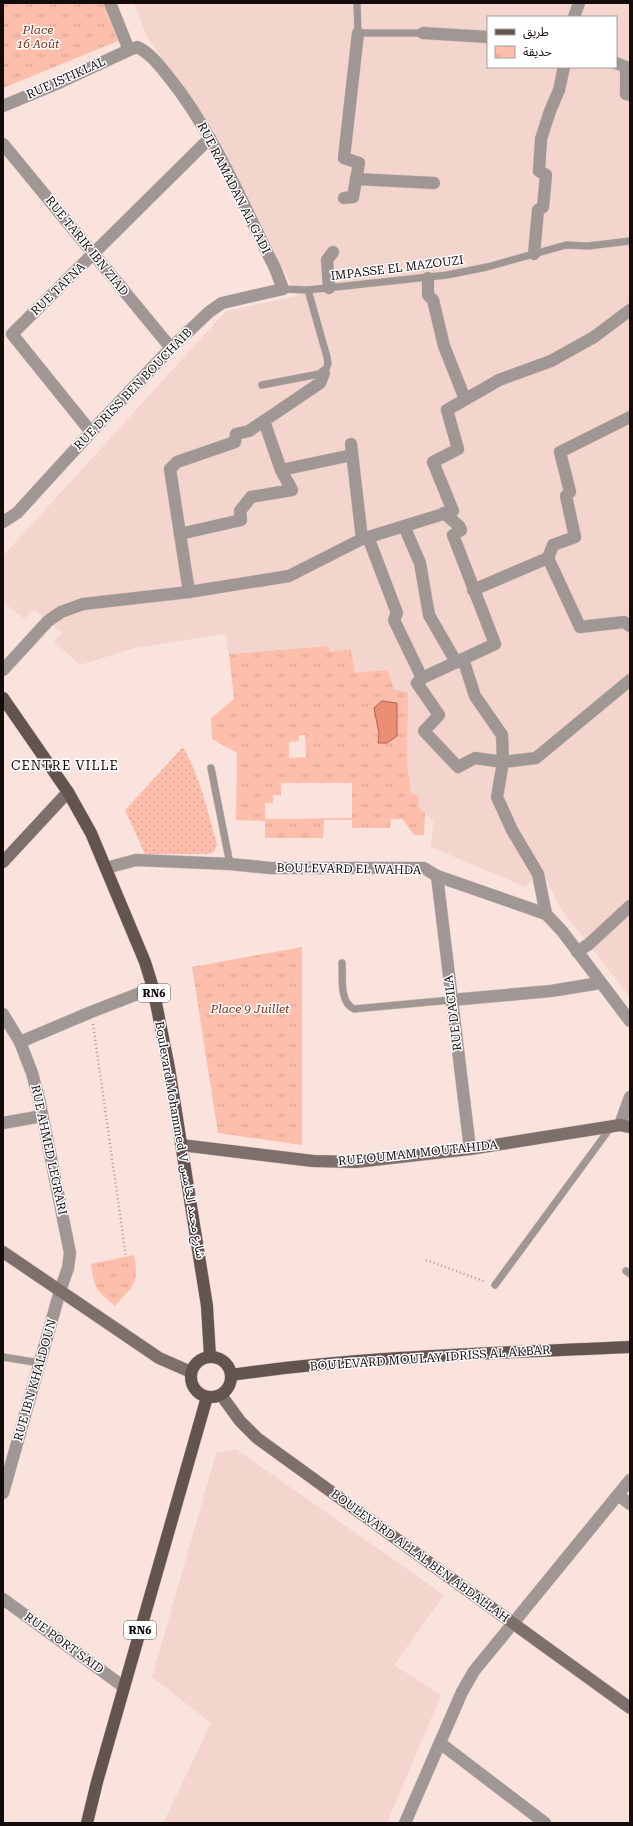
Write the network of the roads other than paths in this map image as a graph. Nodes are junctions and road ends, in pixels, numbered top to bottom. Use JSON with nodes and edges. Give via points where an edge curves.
{"nodes":[{"id":1,"x":110,"y":3,"type":"edge"},
{"id":2,"x":357,"y":3,"type":"edge"},
{"id":3,"x":579,"y":3,"type":"edge"},
{"id":4,"x":574,"y":16,"type":"edge"},
{"id":5,"x":358,"y":33,"type":"junction"},
{"id":6,"x":423,"y":33,"type":"joint"},
{"id":7,"x":487,"y":37,"type":"edge"},
{"id":8,"x":129,"y":50,"type":"junction"},
{"id":9,"x":617,"y":63,"type":"edge"},
{"id":10,"x":564,"y":68,"type":"edge"},
{"id":11,"x":630,"y":95,"type":"edge"},
{"id":12,"x":3,"y":106,"type":"edge"},
{"id":13,"x":210,"y":138,"type":"junction"},
{"id":14,"x":3,"y":144,"type":"edge"},
{"id":15,"x":356,"y":179,"type":"junction"},
{"id":16,"x":434,"y":183,"type":"dead end"},
{"id":17,"x":344,"y":198,"type":"dead end"},
{"id":18,"x":630,"y":241,"type":"edge"},
{"id":19,"x":333,"y":252,"type":"dead end"},
{"id":20,"x":94,"y":254,"type":"junction"},
{"id":21,"x":534,"y":254,"type":"junction"},
{"id":22,"x":428,"y":278,"type":"junction"},
{"id":23,"x":329,"y":288,"type":"junction"},
{"id":24,"x":283,"y":289,"type":"junction"},
{"id":25,"x":308,"y":290,"type":"junction"},
{"id":26,"x":630,"y":310,"type":"edge"},
{"id":27,"x":171,"y":348,"type":"junction"},
{"id":28,"x":324,"y":373,"type":"junction"},
{"id":29,"x":262,"y":385,"type":"dead end"},
{"id":30,"x":465,"y":399,"type":"junction"},
{"id":31,"x":630,"y":417,"type":"edge"},
{"id":32,"x":264,"y":421,"type":"junction"},
{"id":33,"x":91,"y":432,"type":"junction"},
{"id":34,"x":281,"y":470,"type":"junction"},
{"id":35,"x":444,"y":514,"type":"junction"},
{"id":36,"x":3,"y":522,"type":"edge"},
{"id":37,"x":404,"y":526,"type":"junction"},
{"id":38,"x":180,"y":534,"type":"junction"},
{"id":39,"x":365,"y":538,"type":"junction"},
{"id":40,"x":548,"y":558,"type":"junction"},
{"id":41,"x":473,"y":590,"type":"junction"},
{"id":42,"x":189,"y":592,"type":"junction"},
{"id":43,"x":630,"y":626,"type":"edge"},
{"id":44,"x":460,"y":660,"type":"junction"},
{"id":45,"x":3,"y":670,"type":"edge"},
{"id":46,"x":422,"y":678,"type":"junction"},
{"id":47,"x":630,"y":680,"type":"edge"},
{"id":48,"x":3,"y":698,"type":"edge"},
{"id":49,"x":503,"y":762,"type":"junction"},
{"id":50,"x":211,"y":768,"type":"dead end"},
{"id":51,"x":68,"y":792,"type":"junction"},
{"id":52,"x":3,"y":862,"type":"edge"},
{"id":53,"x":230,"y":864,"type":"junction"},
{"id":54,"x":106,"y":868,"type":"junction"},
{"id":55,"x":437,"y":876,"type":"junction"},
{"id":56,"x":630,"y":906,"type":"edge"},
{"id":57,"x":546,"y":914,"type":"junction"},
{"id":58,"x":577,"y":952,"type":"junction"},
{"id":59,"x":342,"y":963,"type":"dead end"},
{"id":60,"x":600,"y":983,"type":"junction"},
{"id":61,"x":153,"y":988,"type":"junction"},
{"id":62,"x":451,"y":1000,"type":"junction"},
{"id":63,"x":3,"y":1014,"type":"edge"},
{"id":64,"x":630,"y":1021,"type":"edge"},
{"id":65,"x":20,"y":1042,"type":"junction"},
{"id":66,"x":630,"y":1097,"type":"edge"},
{"id":67,"x":42,"y":1116,"type":"junction"},
{"id":68,"x":3,"y":1123,"type":"edge"},
{"id":69,"x":620,"y":1126,"type":"edge"},
{"id":70,"x":181,"y":1145,"type":"junction"},
{"id":71,"x":470,"y":1149,"type":"junction"},
{"id":72,"x":3,"y":1252,"type":"edge"},
{"id":73,"x":495,"y":1285,"type":"road end"},
{"id":74,"x":60,"y":1291,"type":"junction"},
{"id":75,"x":630,"y":1347,"type":"edge"},
{"id":76,"x":3,"y":1357,"type":"edge"},
{"id":77,"x":210,"y":1357,"type":"junction"},
{"id":78,"x":40,"y":1363,"type":"junction"},
{"id":79,"x":191,"y":1372,"type":"junction"},
{"id":80,"x":231,"y":1375,"type":"junction"},
{"id":81,"x":221,"y":1394,"type":"junction"},
{"id":82,"x":207,"y":1397,"type":"junction"},
{"id":83,"x":7,"y":1460,"type":"edge"},
{"id":84,"x":630,"y":1480,"type":"edge"},
{"id":85,"x":3,"y":1493,"type":"edge"},
{"id":86,"x":618,"y":1495,"type":"junction"},
{"id":87,"x":630,"y":1504,"type":"edge"},
{"id":88,"x":3,"y":1599,"type":"edge"},
{"id":89,"x":512,"y":1623,"type":"junction"},
{"id":90,"x":124,"y":1687,"type":"junction"},
{"id":91,"x":630,"y":1708,"type":"edge"},
{"id":92,"x":440,"y":1743,"type":"junction"},
{"id":93,"x":87,"y":1823,"type":"edge"},
{"id":94,"x":405,"y":1823,"type":"edge"},
{"id":95,"x":545,"y":1823,"type":"edge"}],
"edges":[{"from":1,"to":8,"type":"street"},
{"from":2,"to":5,"type":"lane"},
{"from":3,"to":4,"type":"street"},
{"from":5,"to":6,"type":"lane"},
{"from":5,"to":15,"type":"street","via":[[344,158],[359,163]]},
{"from":6,"to":7,"type":"street"},
{"from":8,"to":12,"type":"street","name":"RUE ISTIKLAL"},
{"from":8,"to":13,"type":"street","name":"RUE RAMADAN AL GADI","via":[[137,48],[145,51],[159,66]]},
{"from":9,"to":11,"type":"street","via":[[626,67],[626,94]]},
{"from":10,"to":21,"type":"street","via":[[559,90],[541,139],[539,171],[546,175],[543,207],[538,210]]},
{"from":13,"to":20,"type":"street","name":"RUE TAFNA"},
{"from":13,"to":24,"type":"street","name":"RUE RAMADAN AL GADI"},
{"from":14,"to":20,"type":"street","name":"RUE TARIK IBN ZIAD"},
{"from":15,"to":16,"type":"street"},
{"from":15,"to":17,"type":"street","via":[[353,197]]},
{"from":18,"to":21,"type":"lane","name":"IMPASSE EL MAZOUZI","via":[[588,246],[566,245]]},
{"from":19,"to":23,"type":"street","via":[[327,260]]},
{"from":20,"to":27,"type":"street","name":"RUE TARIK IBN ZIAD"},
{"from":20,"to":33,"type":"street","name":"RUE TAFNA","via":[[12,334]]},
{"from":21,"to":22,"type":"lane","name":"IMPASSE EL MAZOUZI"},
{"from":22,"to":23,"type":"lane","name":"IMPASSE EL MAZOUZI"},
{"from":22,"to":30,"type":"street","via":[[428,295],[433,300],[444,346]]},
{"from":23,"to":25,"type":"lane","name":"IMPASSE EL MAZOUZI"},
{"from":24,"to":25,"type":"lane","name":"IMPASSE EL MAZOUZI"},
{"from":24,"to":27,"type":"street","name":"RUE DRISS BEN BOUCHAIB","via":[[222,303],[208,312]]},
{"from":25,"to":28,"type":"lane","via":[[328,357]]},
{"from":26,"to":30,"type":"street","via":[[594,337],[551,361],[499,380]]},
{"from":27,"to":33,"type":"street","name":"RUE DRISS BEN BOUCHAIB"},
{"from":28,"to":29,"type":"lane"},
{"from":28,"to":32,"type":"street","via":[[320,383]]},
{"from":30,"to":35,"type":"street","via":[[447,410],[458,449],[433,462],[452,511]]},
{"from":31,"to":40,"type":"street","via":[[560,452],[570,492],[566,496],[575,537],[553,545]]},
{"from":32,"to":34,"type":"street"},
{"from":32,"to":38,"type":"street","via":[[249,431],[236,434],[235,442],[176,462],[170,469]]},
{"from":33,"to":36,"type":"street","name":"RUE DRISS BEN BOUCHAIB","via":[[17,513]]},
{"from":34,"to":38,"type":"street","via":[[292,490],[251,497],[240,511],[241,520]]},
{"from":34,"to":39,"type":"street","via":[[352,449]]},
{"from":35,"to":37,"type":"street"},
{"from":35,"to":41,"type":"street","via":[[461,530],[453,535]]},
{"from":37,"to":39,"type":"street"},
{"from":37,"to":44,"type":"street","via":[[420,563],[429,615]]},
{"from":38,"to":42,"type":"street"},
{"from":39,"to":42,"type":"street","via":[[289,576]]},
{"from":39,"to":46,"type":"street","via":[[397,613],[394,620]]},
{"from":40,"to":41,"type":"street"},
{"from":40,"to":43,"type":"street","via":[[580,628],[624,622]]},
{"from":41,"to":44,"type":"street","via":[[495,644]]},
{"from":42,"to":45,"type":"street","via":[[83,604],[61,612],[48,622]]},
{"from":44,"to":46,"type":"street"},
{"from":44,"to":49,"type":"street","via":[[475,696],[502,735]]},
{"from":46,"to":49,"type":"street","via":[[417,683],[439,715],[424,731],[458,767],[475,758]]},
{"from":47,"to":49,"type":"street","via":[[536,758]]},
{"from":48,"to":51,"type":"main road","name":"Boulevard Mohammed V شارع محمد الخامس","number":"RN6"},
{"from":49,"to":57,"type":"street","via":[[497,797],[512,830],[538,874]]},
{"from":50,"to":53,"type":"lane"},
{"from":51,"to":52,"type":"street"},
{"from":51,"to":54,"type":"main road","name":"Boulevard Mohammed V شارع محمد الخامس","number":"RN6","via":[[91,833]]},
{"from":53,"to":54,"type":"street","name":"BOULEVARD EL WAHDA","via":[[136,860]]},
{"from":53,"to":55,"type":"street","name":"BOULEVARD EL WAHDA","via":[[270,868],[424,868]]},
{"from":54,"to":61,"type":"main road","name":"Boulevard Mohammed V شارع محمد الخامس","number":"RN6","via":[[145,962]]},
{"from":55,"to":57,"type":"street","name":"BOULEVARD EL WAHDA"},
{"from":55,"to":62,"type":"street","name":"RUE D'ACILA"},
{"from":56,"to":58,"type":"street"},
{"from":57,"to":58,"type":"street"},
{"from":58,"to":60,"type":"street"},
{"from":59,"to":62,"type":"lane","via":[[344,1000],[354,1009]]},
{"from":60,"to":62,"type":"street","via":[[551,991]]},
{"from":60,"to":64,"type":"street"},
{"from":61,"to":65,"type":"street"},
{"from":61,"to":70,"type":"main road","name":"Boulevard Mohammed V شارع محمد الخامس","number":"RN6"},
{"from":62,"to":71,"type":"street","name":"RUE D'ACILA"},
{"from":63,"to":65,"type":"street","name":"RUE AHMED LEGRARI"},
{"from":65,"to":67,"type":"street","name":"RUE AHMED LEGRARI","via":[[32,1073]]},
{"from":66,"to":69,"type":"street"},
{"from":67,"to":68,"type":"street"},
{"from":67,"to":74,"type":"street","name":"RUE AHMED LEGRARI","via":[[70,1253]]},
{"from":69,"to":71,"type":"street","name":"RUE OUMAM MOUTAHIDA"},
{"from":69,"to":73,"type":"lane"},
{"from":70,"to":71,"type":"street","name":"RUE OUMAM MOUTAHIDA","via":[[336,1162]]},
{"from":70,"to":77,"type":"main road","name":"Boulevard Mohammed V شارع محمد الخامس","number":"RN6","via":[[207,1306]]},
{"from":72,"to":74,"type":"street"},
{"from":74,"to":78,"type":"street","name":"RUE IBN KHALDOUN"},
{"from":74,"to":79,"type":"street","via":[[158,1358]]},
{"from":75,"to":80,"type":"main road","name":"BOULEVARD MOULAY IDRISS AL AKBAR","via":[[390,1359]]},
{"from":76,"to":78,"type":"lane"},
{"from":77,"to":79,"type":"main road","via":[[198,1361]]},
{"from":77,"to":80,"type":"main road","via":[[222,1360]]},
{"from":78,"to":83,"type":"street","name":"RUE IBN KHALDOUN"},
{"from":79,"to":82,"type":"main road","via":[[194,1389]]},
{"from":80,"to":81,"type":"main road","via":[[228,1386]]},
{"from":81,"to":82,"type":"main road"},
{"from":81,"to":89,"type":"street","name":"BOULEVARD ALLAL BEN ABDALLAH","via":[[240,1421],[257,1438]]},
{"from":82,"to":90,"type":"main road","number":"RN6"},
{"from":83,"to":85,"type":"street","name":"RUE IBN KHALDOUN"},
{"from":84,"to":86,"type":"street"},
{"from":86,"to":87,"type":"street"},
{"from":86,"to":89,"type":"street"},
{"from":88,"to":90,"type":"street","name":"RUE PORT SAID"},
{"from":89,"to":91,"type":"street","name":"BOULEVARD ALLAL BEN ABDALLAH"},
{"from":89,"to":92,"type":"street","via":[[472,1675]]},
{"from":90,"to":93,"type":"main road","number":"RN6"},
{"from":92,"to":94,"type":"street"},
{"from":92,"to":95,"type":"street"}]}
